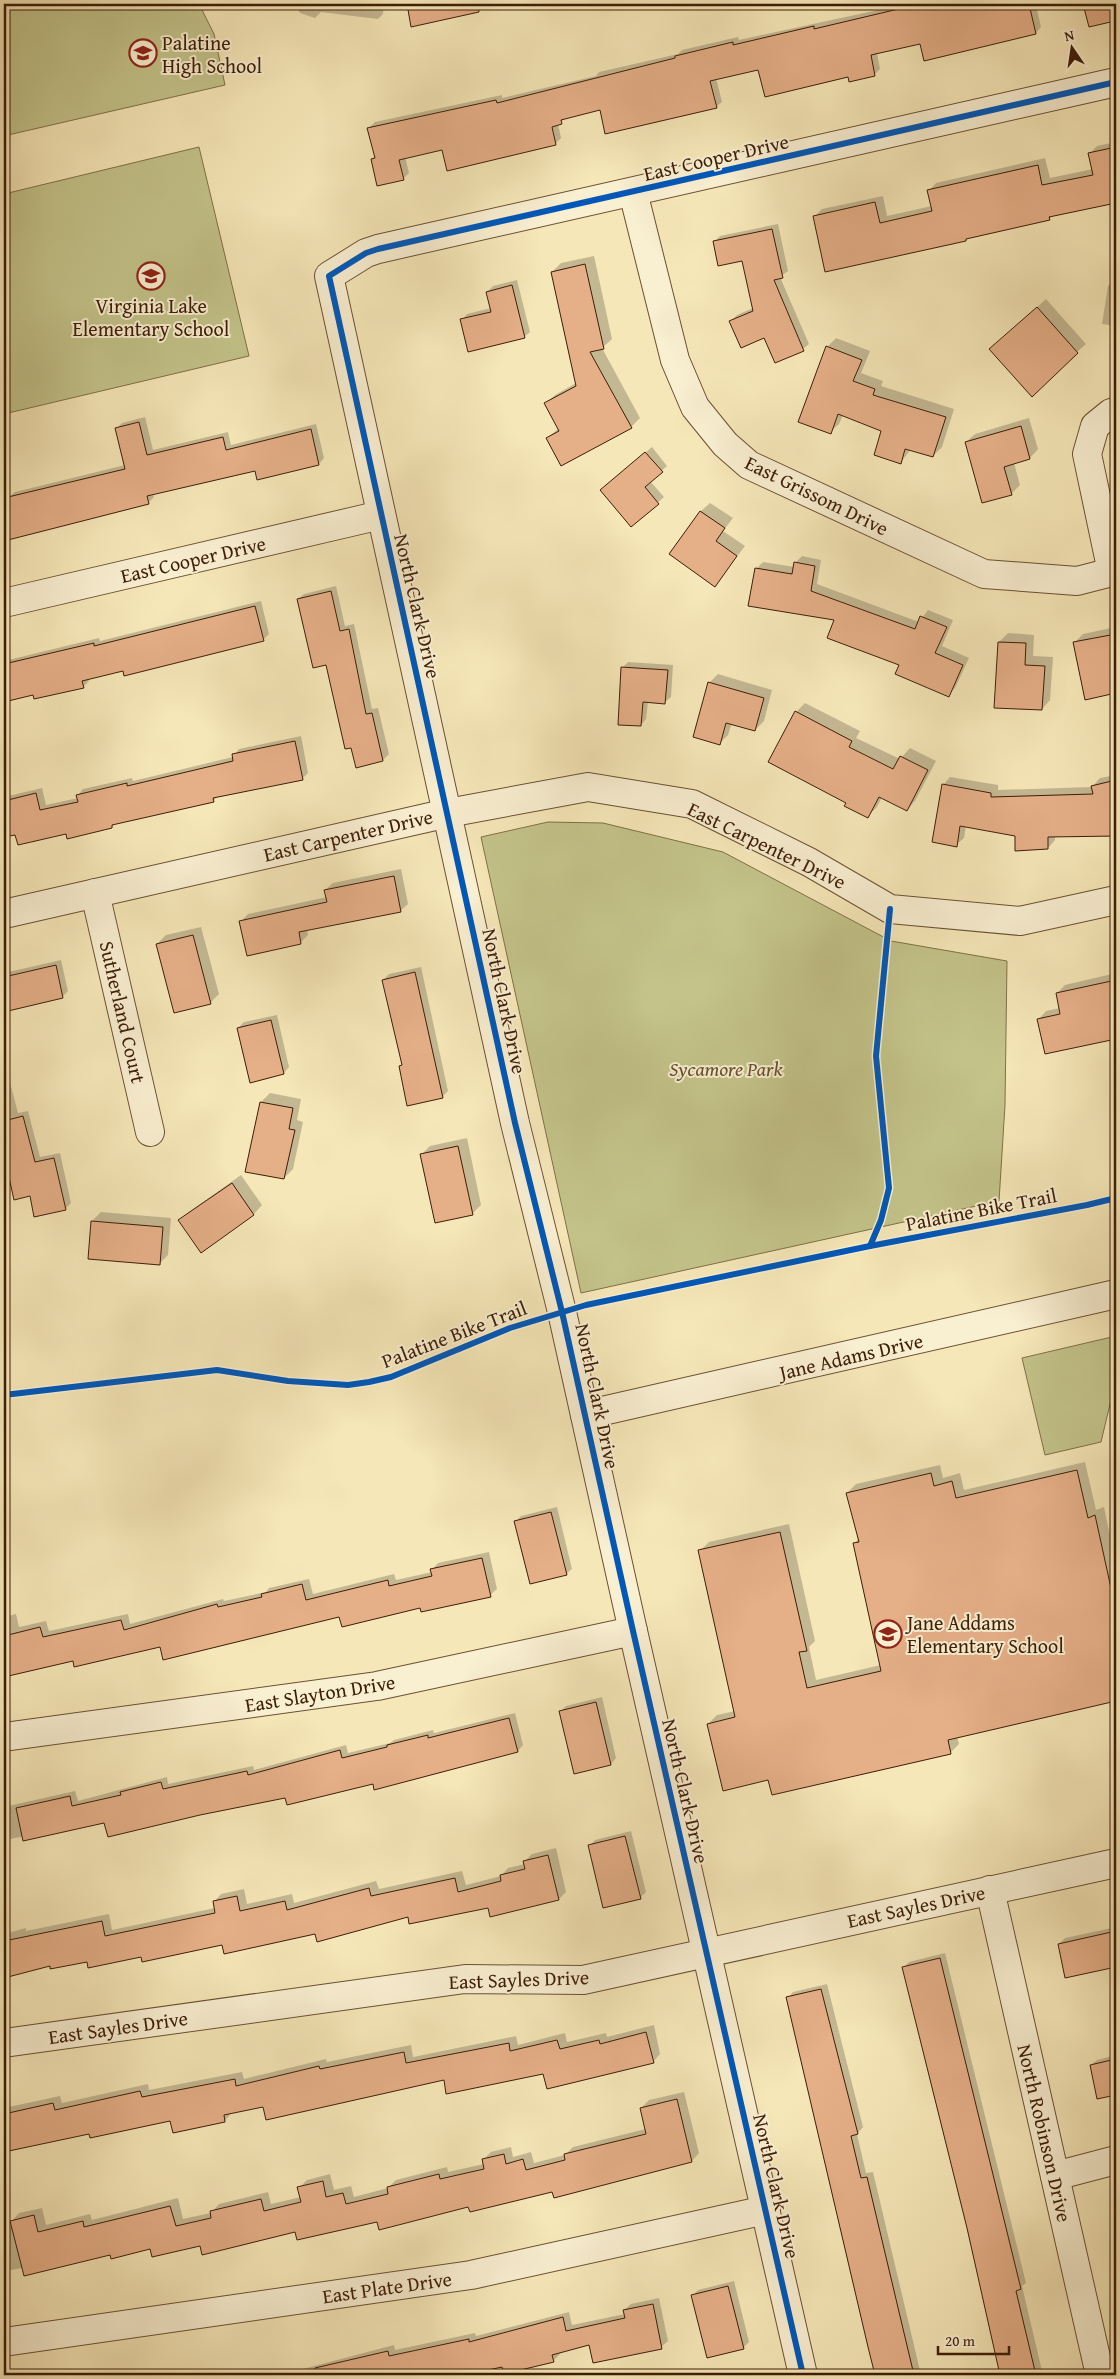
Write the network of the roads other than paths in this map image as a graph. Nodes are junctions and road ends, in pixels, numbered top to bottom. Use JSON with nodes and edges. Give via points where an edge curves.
{"nodes":[{"id":1,"x":1116,"y":82,"type":"edge"},
{"id":2,"x":633,"y":192,"type":"junction"},
{"id":3,"x":329,"y":276,"type":"joint"},
{"id":4,"x":1116,"y":412,"type":"edge"},
{"id":5,"x":381,"y":515,"type":"junction"},
{"id":6,"x":1114,"y":572,"type":"edge"},
{"id":7,"x":4,"y":603,"type":"edge"},
{"id":8,"x":448,"y":813,"type":"junction"},
{"id":9,"x":95,"y":893,"type":"junction"},
{"id":10,"x":1116,"y":900,"type":"edge"},
{"id":11,"x":4,"y":914,"type":"edge"},
{"id":12,"x":150,"y":1132,"type":"dead end"},
{"id":13,"x":1116,"y":1294,"type":"edge"},
{"id":14,"x":585,"y":1415,"type":"junction"},
{"id":15,"x":633,"y":1631,"type":"junction"},
{"id":16,"x":4,"y":1737,"type":"edge"},
{"id":17,"x":1116,"y":1862,"type":"edge"},
{"id":18,"x":990,"y":1890,"type":"junction"},
{"id":19,"x":706,"y":1952,"type":"junction"},
{"id":20,"x":4,"y":2043,"type":"edge"},
{"id":21,"x":1116,"y":2160,"type":"edge"},
{"id":22,"x":1055,"y":2176,"type":"junction"},
{"id":23,"x":766,"y":2210,"type":"junction"},
{"id":24,"x":4,"y":2342,"type":"edge"},
{"id":25,"x":803,"y":2375,"type":"edge"},
{"id":26,"x":1100,"y":2375,"type":"edge"}],
"edges":[{"from":1,"to":2,"type":"street","name":"East Cooper Drive"},
{"from":2,"to":3,"type":"street","name":"East Cooper Drive","via":[[378,249]]},
{"from":2,"to":6,"type":"street","name":"East Grissom Drive","via":[[675,360],[684,384],[710,428],[749,466],[984,574],[1077,581]]},
{"from":3,"to":5,"type":"street","name":"North Clark Drive"},
{"from":4,"to":6,"type":"street","via":[[1095,426],[1087,454]]},
{"from":5,"to":7,"type":"street","name":"East Cooper Drive"},
{"from":5,"to":8,"type":"street","name":"North Clark Drive"},
{"from":8,"to":9,"type":"street","name":"East Carpenter Drive"},
{"from":8,"to":10,"type":"street","name":"East Carpenter Drive","via":[[588,787],[692,804],[808,862],[890,909],[1020,921]]},
{"from":8,"to":14,"type":"street","name":"North Clark Drive","via":[[515,1123]]},
{"from":9,"to":11,"type":"street","name":"East Carpenter Drive"},
{"from":9,"to":12,"type":"street","name":"Sutherland Court"},
{"from":13,"to":14,"type":"street","name":"Jane Adams Drive"},
{"from":14,"to":15,"type":"street","name":"North Clark Drive"},
{"from":15,"to":16,"type":"street","name":"East Slayton Drive","via":[[378,1686]]},
{"from":15,"to":19,"type":"street","name":"North Clark Drive"},
{"from":17,"to":18,"type":"street","name":"East Sayles Drive"},
{"from":18,"to":19,"type":"street","name":"East Sayles Drive"},
{"from":18,"to":22,"type":"street","name":"North Robinson Drive"},
{"from":19,"to":20,"type":"street","name":"East Sayles Drive","via":[[583,1980],[465,1979]]},
{"from":19,"to":23,"type":"street","name":"North Clark Drive"},
{"from":21,"to":22,"type":"street"},
{"from":22,"to":26,"type":"street","name":"North Robinson Drive"},
{"from":23,"to":24,"type":"street","name":"East Plate Drive","via":[[471,2275]]},
{"from":23,"to":25,"type":"street","name":"North Clark Drive"}]}
